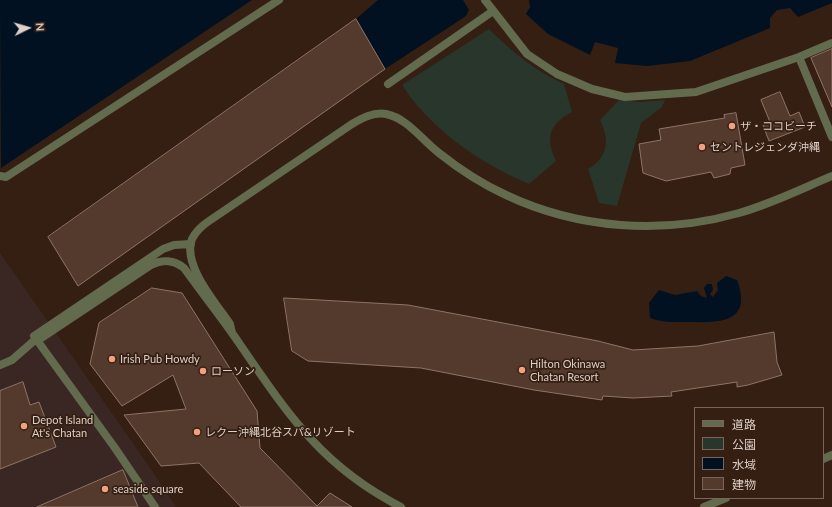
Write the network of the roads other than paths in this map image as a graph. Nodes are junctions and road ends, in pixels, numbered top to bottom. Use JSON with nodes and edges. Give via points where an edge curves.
{"nodes":[{"id":1,"x":279,"y":0,"type":"edge"},
{"id":2,"x":485,"y":0,"type":"edge"},
{"id":3,"x":493,"y":11,"type":"junction"},
{"id":4,"x":832,"y":43,"type":"edge"},
{"id":5,"x":799,"y":57,"type":"junction"},
{"id":6,"x":388,"y":84,"type":"dead end"},
{"id":7,"x":832,"y":137,"type":"edge"},
{"id":8,"x":0,"y":176,"type":"edge"},
{"id":9,"x":832,"y":176,"type":"edge"},
{"id":10,"x":191,"y":244,"type":"junction"},
{"id":11,"x":232,"y":333,"type":"junction"},
{"id":12,"x":36,"y":338,"type":"junction"},
{"id":13,"x":0,"y":365,"type":"edge"},
{"id":14,"x":724,"y":499,"type":"edge"},
{"id":15,"x":155,"y":507,"type":"edge"},
{"id":16,"x":401,"y":507,"type":"edge"},
{"id":17,"x":704,"y":507,"type":"edge"}],
"edges":[{"from":1,"to":8,"type":"street","via":[[6,177]]},
{"from":2,"to":3,"type":"street"},
{"from":3,"to":5,"type":"street","via":[[526,54],[557,74],[592,89],[625,97],[696,92]]},
{"from":3,"to":6,"type":"street"},
{"from":4,"to":5,"type":"street"},
{"from":5,"to":7,"type":"street"},
{"from":9,"to":10,"type":"street","via":[[740,212],[702,221],[654,226],[604,223],[550,212],[505,195],[446,159],[403,121],[376,114],[352,124],[209,220],[198,230]]},
{"from":10,"to":11,"type":"street","via":[[194,268],[230,324]]},
{"from":10,"to":12,"type":"street","via":[[163,248]]},
{"from":11,"to":12,"type":"street","via":[[184,268],[178,263],[164,261],[150,265]]},
{"from":11,"to":16,"type":"street","via":[[280,404],[315,445],[357,481]]},
{"from":12,"to":13,"type":"street","via":[[12,360]]},
{"from":12,"to":15,"type":"street","via":[[116,448]]},
{"from":14,"to":17,"type":"street"}]}
